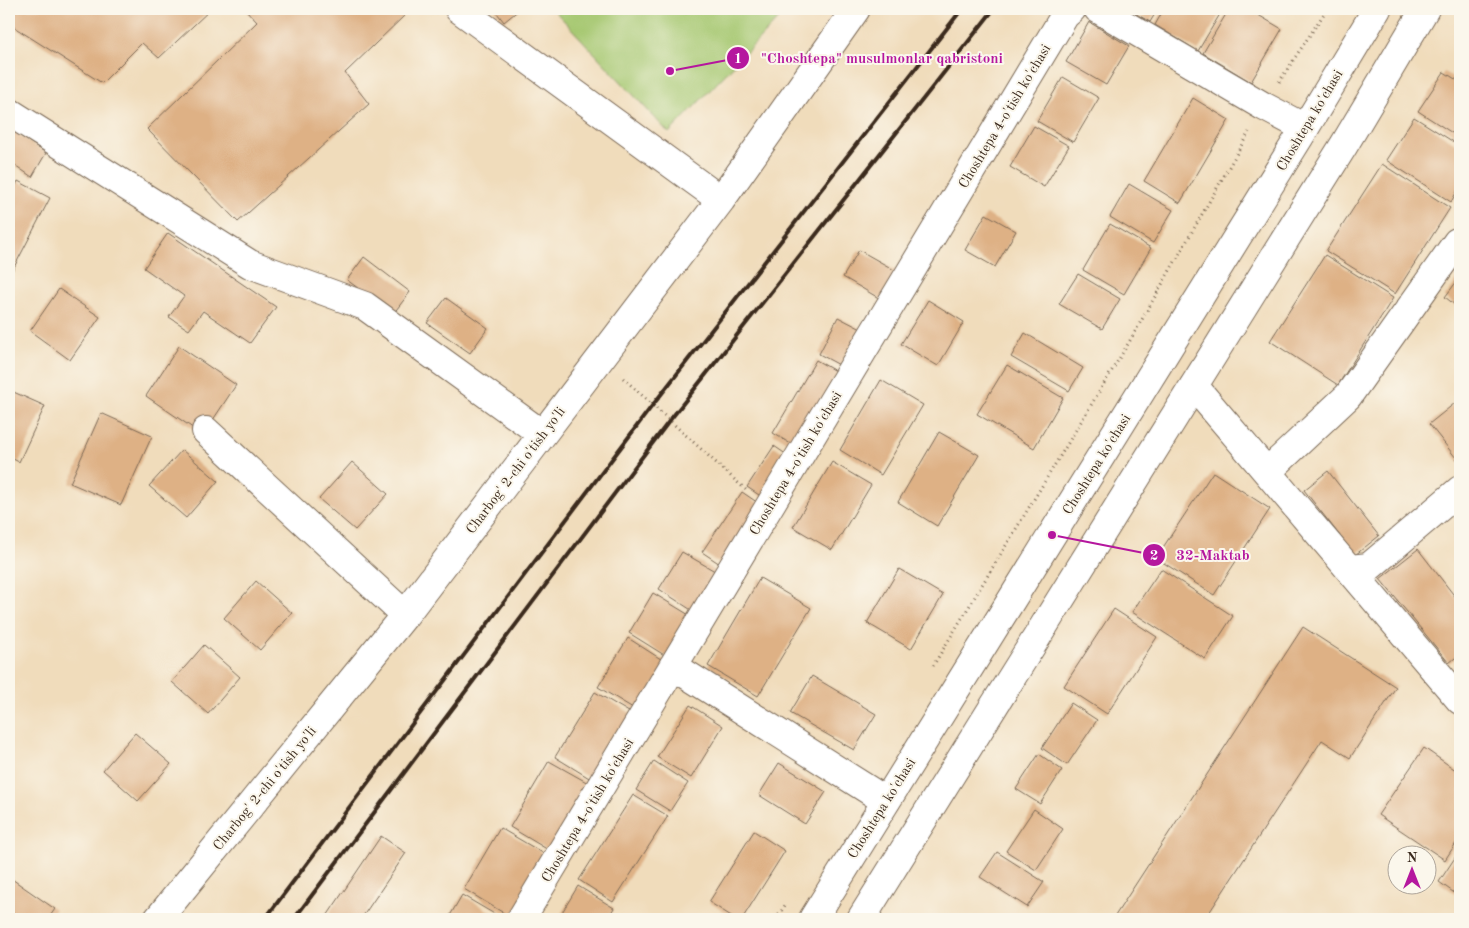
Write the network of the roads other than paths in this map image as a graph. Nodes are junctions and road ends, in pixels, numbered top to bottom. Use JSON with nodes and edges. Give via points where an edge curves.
{"nodes":[{"id":1,"x":459,"y":9,"type":"edge"},
{"id":2,"x":856,"y":9,"type":"edge"},
{"id":3,"x":1072,"y":9,"type":"edge"},
{"id":4,"x":1098,"y":9,"type":"edge"},
{"id":5,"x":1377,"y":9,"type":"edge"},
{"id":6,"x":1425,"y":9,"type":"edge"},
{"id":7,"x":9,"y":112,"type":"edge"},
{"id":8,"x":1305,"y":128,"type":"junction"},
{"id":9,"x":721,"y":200,"type":"junction"},
{"id":10,"x":1457,"y":242,"type":"dead end"},
{"id":11,"x":1194,"y":386,"type":"junction"},
{"id":12,"x":206,"y":432,"type":"dead end"},
{"id":13,"x":542,"y":434,"type":"junction"},
{"id":14,"x":1267,"y":472,"type":"junction"},
{"id":15,"x":1460,"y":492,"type":"edge"},
{"id":16,"x":1350,"y":569,"type":"junction"},
{"id":17,"x":406,"y":615,"type":"junction"},
{"id":18,"x":673,"y":666,"type":"junction"},
{"id":19,"x":1460,"y":700,"type":"edge"},
{"id":20,"x":886,"y":801,"type":"junction"},
{"id":21,"x":158,"y":919,"type":"edge"},
{"id":22,"x":521,"y":919,"type":"edge"},
{"id":23,"x":813,"y":919,"type":"edge"},
{"id":24,"x":861,"y":919,"type":"edge"}],
"edges":[{"from":1,"to":9,"type":"street"},
{"from":2,"to":9,"type":"street","name":"Charbog' 2-chi o'tish yo'li"},
{"from":3,"to":18,"type":"street","name":"Choshtepa 4-o'tish ko'chasi","via":[[1065,15]]},
{"from":4,"to":8,"type":"street"},
{"from":5,"to":8,"type":"street","name":"Choshtepa ko'chasi"},
{"from":6,"to":11,"type":"street"},
{"from":7,"to":13,"type":"street","via":[[250,264],[365,306]]},
{"from":8,"to":20,"type":"street","name":"Choshtepa ko'chasi"},
{"from":9,"to":13,"type":"street","name":"Charbog' 2-chi o'tish yo'li"},
{"from":10,"to":14,"type":"street","via":[[1348,396]]},
{"from":11,"to":14,"type":"street"},
{"from":11,"to":24,"type":"street"},
{"from":12,"to":17,"type":"street"},
{"from":13,"to":17,"type":"street","name":"Charbog' 2-chi o'tish yo'li"},
{"from":14,"to":16,"type":"street"},
{"from":15,"to":16,"type":"street","via":[[1369,567]]},
{"from":16,"to":19,"type":"street"},
{"from":17,"to":21,"type":"street","name":"Charbog' 2-chi o'tish yo'li"},
{"from":18,"to":20,"type":"street"},
{"from":18,"to":22,"type":"street","name":"Choshtepa 4-o'tish ko'chasi"},
{"from":20,"to":23,"type":"street","name":"Choshtepa ko'chasi"}]}
